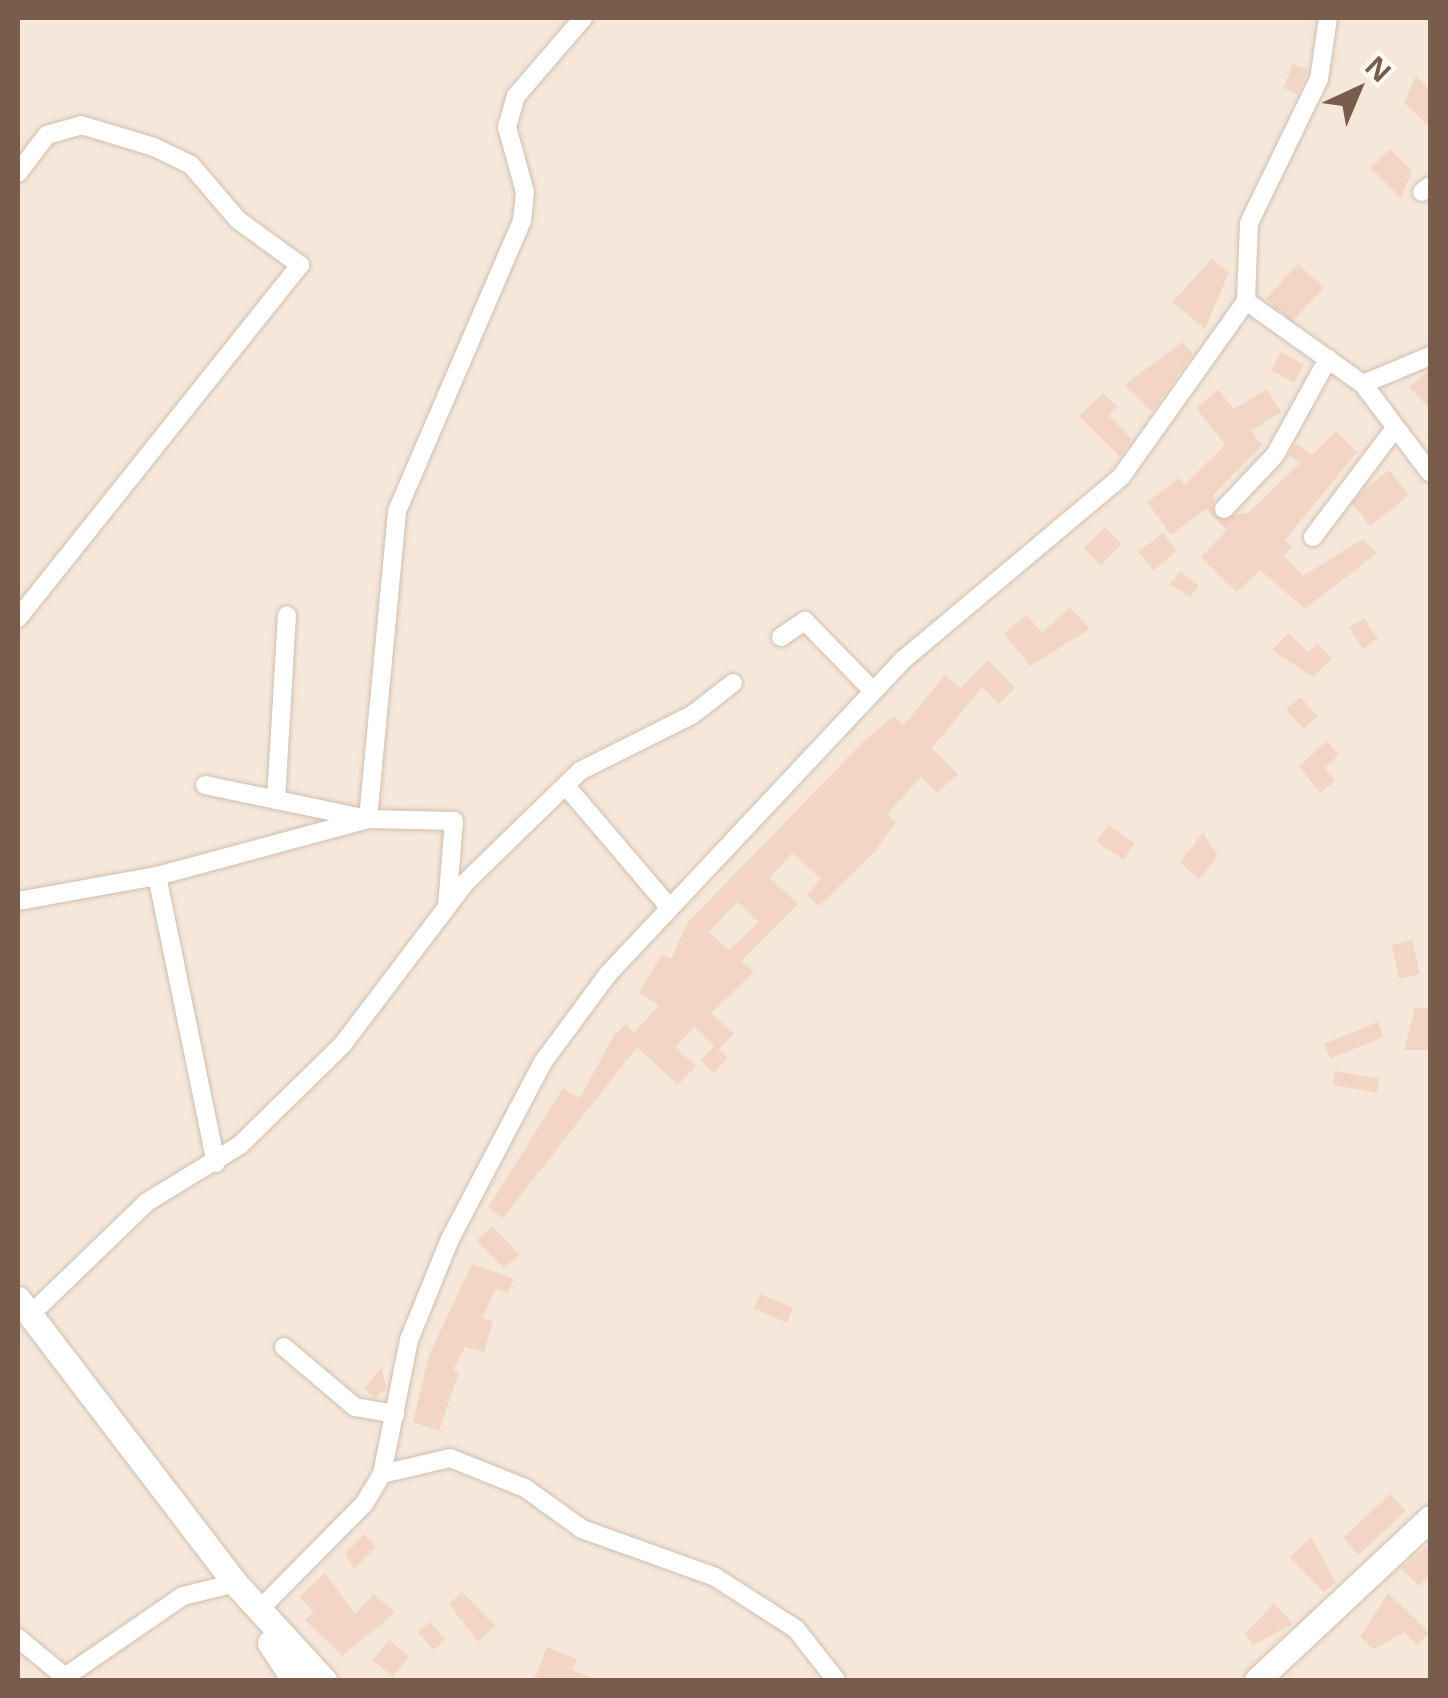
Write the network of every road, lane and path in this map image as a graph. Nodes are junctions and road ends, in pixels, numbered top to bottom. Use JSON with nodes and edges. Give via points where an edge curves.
{"nodes":[{"id":1,"x":583,"y":18,"type":"edge"},
{"id":2,"x":1328,"y":18,"type":"edge"},
{"id":3,"x":18,"y":174,"type":"edge"},
{"id":4,"x":1246,"y":301,"type":"junction"},
{"id":5,"x":1430,"y":356,"type":"edge"},
{"id":6,"x":1328,"y":359,"type":"junction"},
{"id":7,"x":1363,"y":384,"type":"junction"},
{"id":8,"x":1392,"y":432,"type":"junction"},
{"id":9,"x":1430,"y":473,"type":"edge"},
{"id":10,"x":1224,"y":509,"type":"dead end"},
{"id":11,"x":1313,"y":538,"type":"dead end"},
{"id":12,"x":287,"y":615,"type":"dead end"},
{"id":13,"x":18,"y":618,"type":"edge"},
{"id":14,"x":780,"y":637,"type":"dead end"},
{"id":15,"x":732,"y":683,"type":"dead end"},
{"id":16,"x":873,"y":690,"type":"junction"},
{"id":17,"x":205,"y":785,"type":"dead end"},
{"id":18,"x":566,"y":786,"type":"junction"},
{"id":19,"x":276,"y":800,"type":"junction"},
{"id":20,"x":368,"y":819,"type":"junction"},
{"id":21,"x":157,"y":876,"type":"junction"},
{"id":22,"x":18,"y":900,"type":"edge"},
{"id":23,"x":447,"y":907,"type":"junction"},
{"id":24,"x":670,"y":908,"type":"junction"},
{"id":25,"x":216,"y":1162,"type":"junction"},
{"id":26,"x":24,"y":1306,"type":"edge"},
{"id":27,"x":284,"y":1347,"type":"dead end"},
{"id":28,"x":395,"y":1414,"type":"junction"},
{"id":29,"x":382,"y":1474,"type":"junction"},
{"id":30,"x":1430,"y":1518,"type":"edge"},
{"id":31,"x":234,"y":1583,"type":"junction"},
{"id":32,"x":258,"y":1611,"type":"junction"},
{"id":33,"x":18,"y":1638,"type":"edge"},
{"id":34,"x":294,"y":1680,"type":"edge"},
{"id":35,"x":324,"y":1680,"type":"edge"},
{"id":36,"x":836,"y":1680,"type":"edge"},
{"id":37,"x":1258,"y":1680,"type":"edge"}],
"edges":[{"from":1,"to":20,"type":"street","via":[[516,96],[507,127],[524,192],[522,221],[397,510]]},
{"from":2,"to":4,"type":"street","via":[[1319,79],[1249,224]]},
{"from":3,"to":13,"type":"street","via":[[47,136],[81,125],[154,147],[191,164],[238,220],[300,266]]},
{"from":4,"to":6,"type":"street"},
{"from":4,"to":16,"type":"street","via":[[1121,477]]},
{"from":5,"to":7,"type":"street"},
{"from":6,"to":7,"type":"street"},
{"from":6,"to":10,"type":"street","via":[[1275,455]]},
{"from":7,"to":8,"type":"street"},
{"from":8,"to":9,"type":"street"},
{"from":8,"to":11,"type":"street"},
{"from":12,"to":19,"type":"street"},
{"from":14,"to":16,"type":"street","via":[[805,621]]},
{"from":15,"to":18,"type":"street"},
{"from":16,"to":24,"type":"street"},
{"from":17,"to":19,"type":"street"},
{"from":18,"to":23,"type":"street"},
{"from":18,"to":24,"type":"street"},
{"from":19,"to":20,"type":"street"},
{"from":20,"to":21,"type":"street"},
{"from":20,"to":23,"type":"street","via":[[454,821]]},
{"from":21,"to":22,"type":"street"},
{"from":21,"to":25,"type":"street"},
{"from":23,"to":25,"type":"street","via":[[343,1044]]},
{"from":24,"to":28,"type":"street","via":[[608,974],[495,1146],[410,1340]]},
{"from":25,"to":26,"type":"street","via":[[147,1202]]},
{"from":26,"to":31,"type":"street"},
{"from":27,"to":28,"type":"street","via":[[355,1407]]},
{"from":28,"to":29,"type":"street"},
{"from":29,"to":32,"type":"street","via":[[364,1504]]},
{"from":29,"to":36,"type":"street","via":[[450,1458],[525,1488],[582,1529],[716,1577],[796,1629]]},
{"from":30,"to":37,"type":"street"},
{"from":31,"to":32,"type":"street"},
{"from":31,"to":33,"type":"street","via":[[183,1596],[64,1676]]},
{"from":31,"to":34,"type":"street"},
{"from":32,"to":35,"type":"street"}]}
